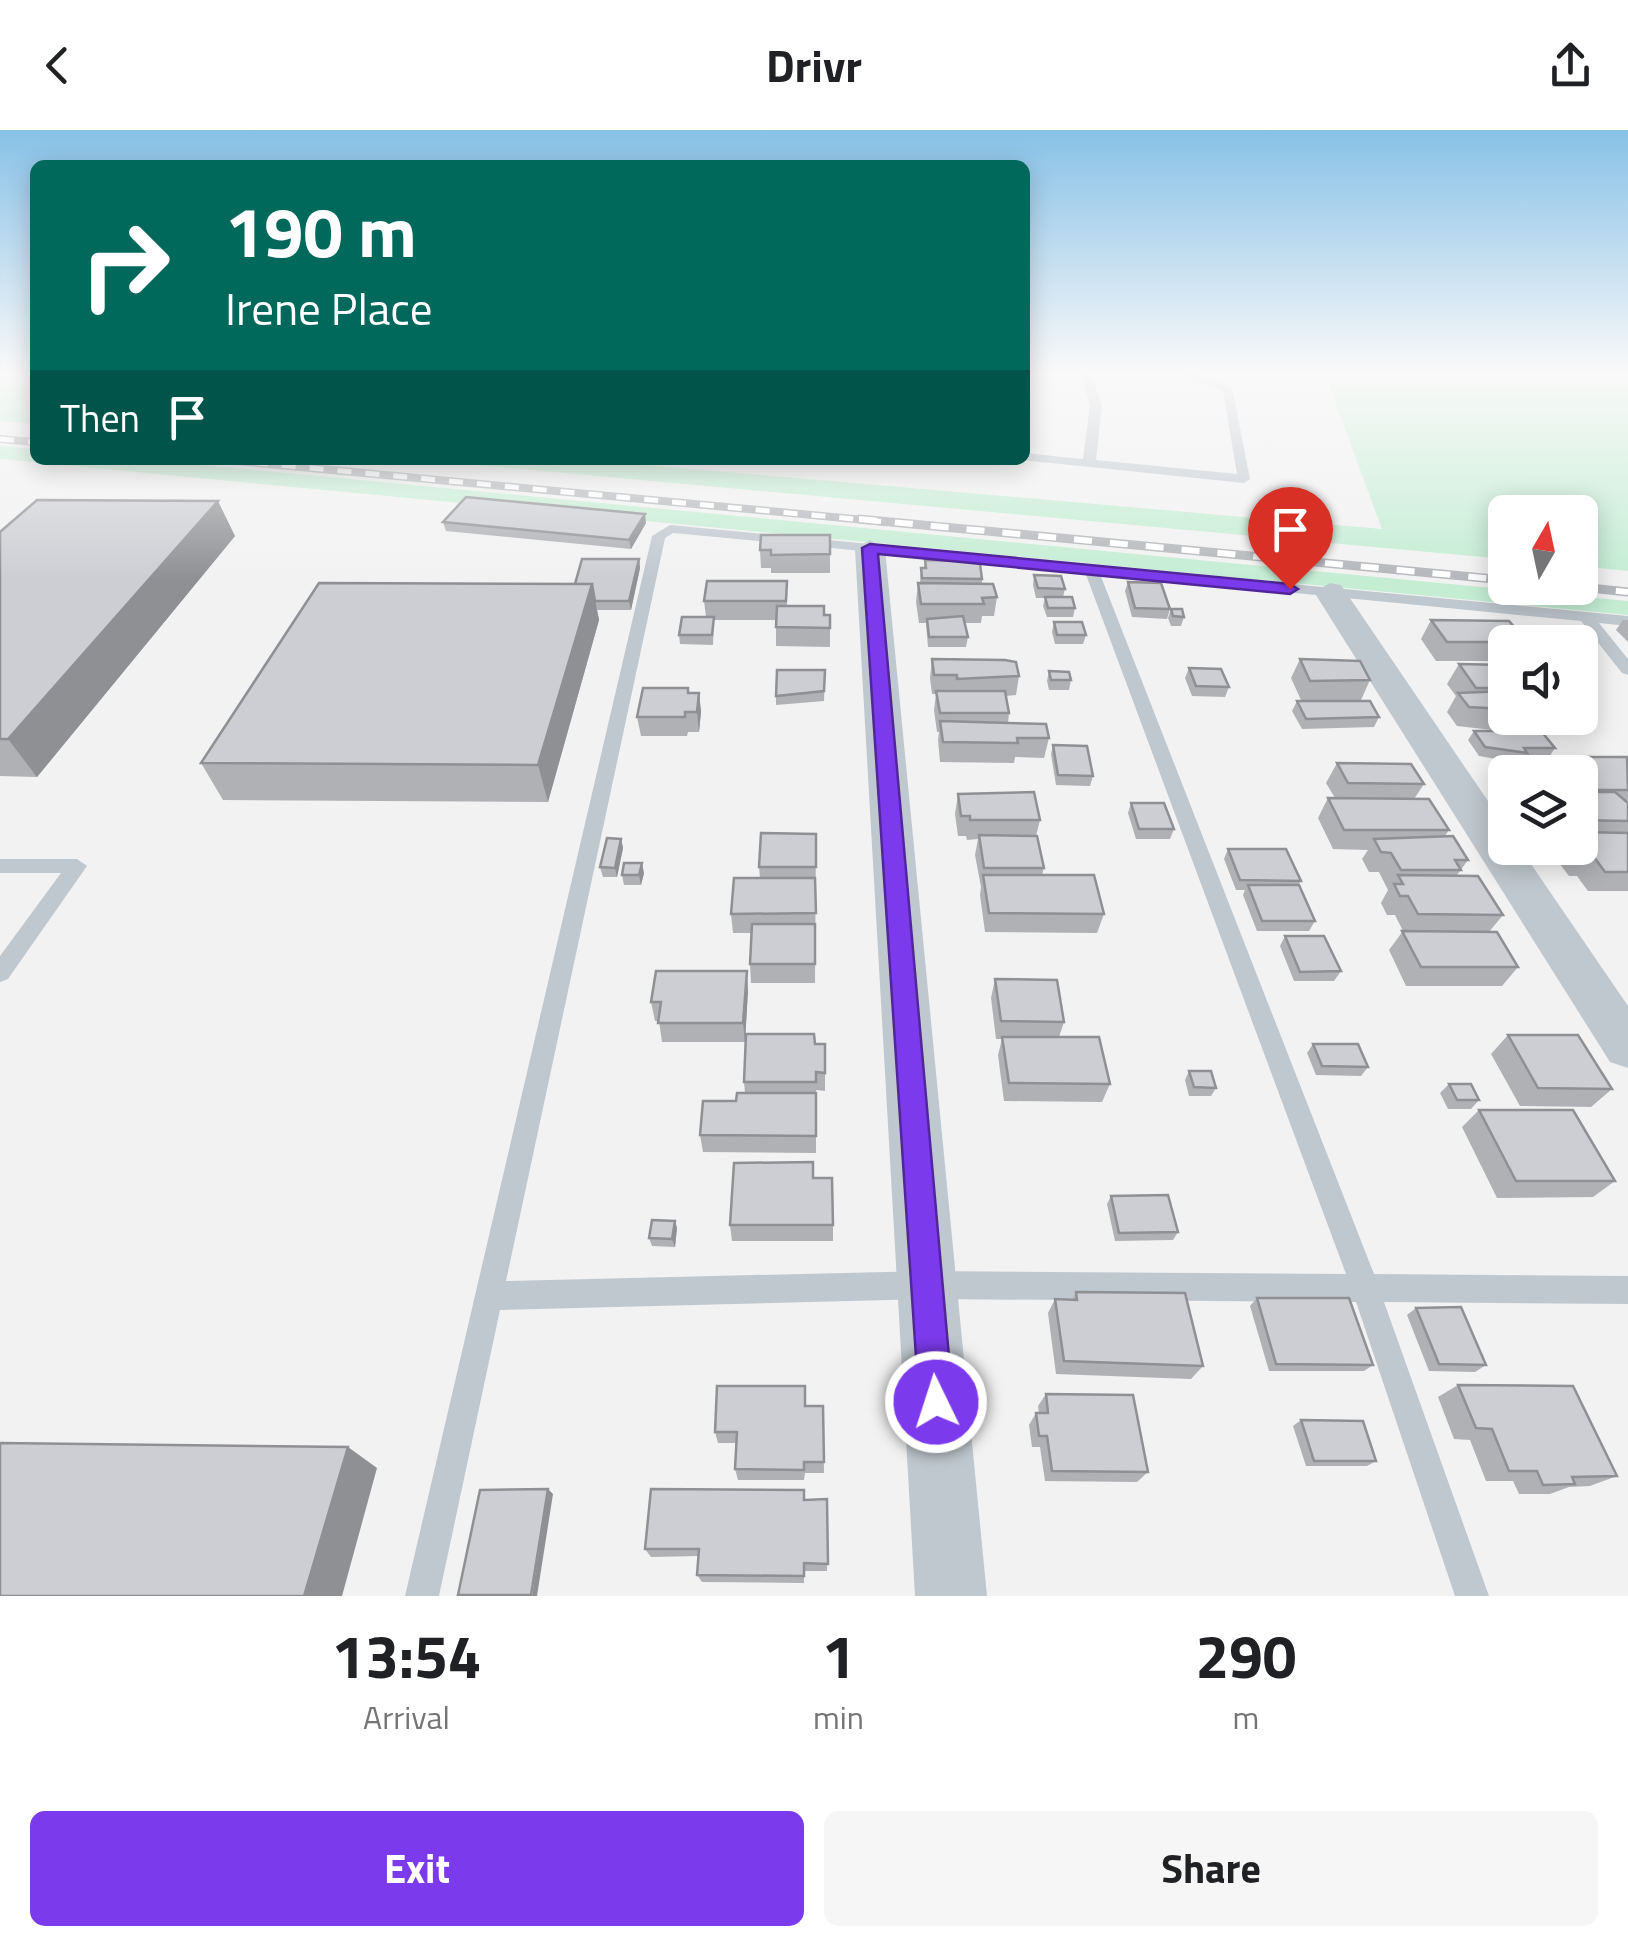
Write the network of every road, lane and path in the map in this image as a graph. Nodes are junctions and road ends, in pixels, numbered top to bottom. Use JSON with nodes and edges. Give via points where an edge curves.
{"nodes":[{"id":1,"x":1091,"y":443,"type":"edge"},
{"id":2,"x":1238,"y":443,"type":"edge"},
{"id":3,"x":1030,"y":458,"type":"edge"},
{"id":4,"x":1089,"y":464,"type":"junction"},
{"id":5,"x":870,"y":548,"type":"junction"},
{"id":6,"x":1092,"y":571,"type":"junction"},
{"id":7,"x":1330,"y":592,"type":"junction"},
{"id":8,"x":1586,"y":617,"type":"junction"},
{"id":9,"x":1628,"y":621,"type":"edge"},
{"id":10,"x":1628,"y":670,"type":"edge"},
{"id":11,"x":0,"y":866,"type":"edge"},
{"id":12,"x":0,"y":973,"type":"edge"},
{"id":13,"x":1628,"y":1047,"type":"edge"},
{"id":14,"x":927,"y":1285,"type":"junction"},
{"id":15,"x":1365,"y":1288,"type":"junction"},
{"id":16,"x":1628,"y":1290,"type":"edge"},
{"id":17,"x":488,"y":1296,"type":"junction"},
{"id":18,"x":422,"y":1596,"type":"edge"},
{"id":19,"x":951,"y":1596,"type":"edge"},
{"id":20,"x":1472,"y":1596,"type":"edge"}],
"edges":[{"from":1,"to":4,"type":"lane"},
{"from":2,"to":4,"type":"lane","via":[[1244,479]]},
{"from":3,"to":4,"type":"lane"},
{"from":5,"to":6,"type":"lane"},
{"from":5,"to":14,"type":"street"},
{"from":5,"to":17,"type":"lane","via":[[690,529],[658,536]]},
{"from":6,"to":7,"type":"lane"},
{"from":6,"to":15,"type":"lane"},
{"from":7,"to":8,"type":"lane"},
{"from":7,"to":13,"type":"street"},
{"from":8,"to":9,"type":"lane"},
{"from":8,"to":10,"type":"lane"},
{"from":11,"to":12,"type":"lane","via":[[77,866]]},
{"from":14,"to":15,"type":"lane"},
{"from":14,"to":17,"type":"lane"},
{"from":14,"to":19,"type":"street"},
{"from":15,"to":16,"type":"lane"},
{"from":15,"to":20,"type":"lane"},
{"from":17,"to":18,"type":"lane"}]}
